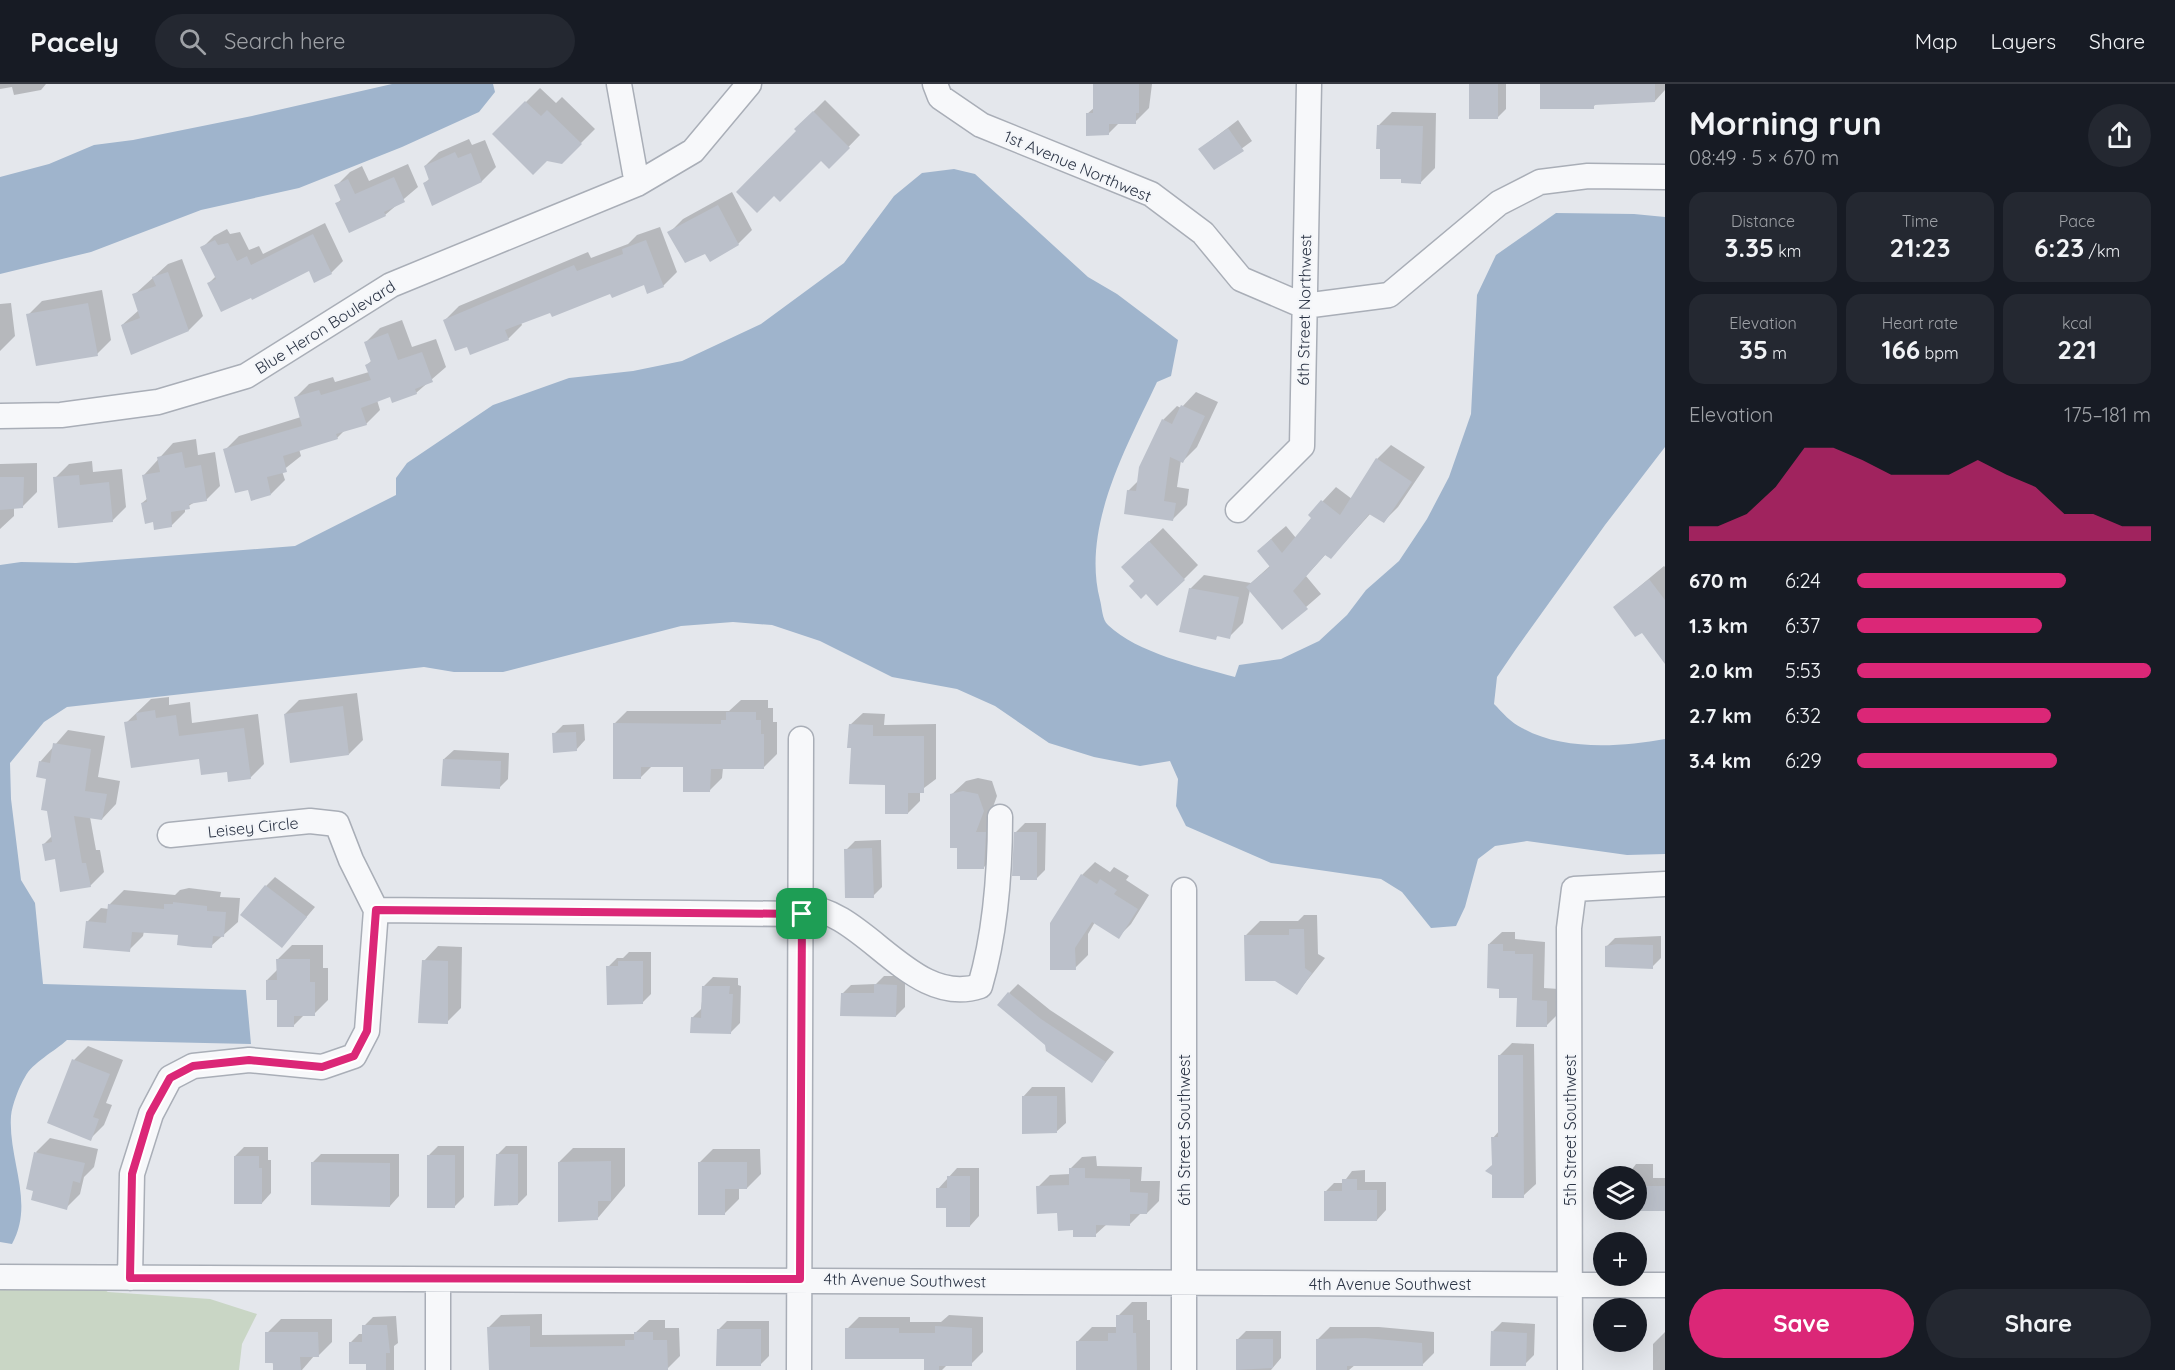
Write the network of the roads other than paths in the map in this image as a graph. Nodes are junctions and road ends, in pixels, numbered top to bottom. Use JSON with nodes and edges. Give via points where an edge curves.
{"nodes":[{"id":1,"x":618,"y":84,"type":"edge"},
{"id":2,"x":748,"y":84,"type":"edge"},
{"id":3,"x":935,"y":84,"type":"edge"},
{"id":4,"x":1309,"y":84,"type":"edge"},
{"id":5,"x":1665,"y":177,"type":"edge"},
{"id":6,"x":637,"y":184,"type":"junction"},
{"id":7,"x":1304,"y":306,"type":"junction"},
{"id":8,"x":0,"y":416,"type":"edge"},
{"id":9,"x":1238,"y":510,"type":"dead end"},
{"id":10,"x":801,"y":739,"type":"dead end"},
{"id":11,"x":1000,"y":818,"type":"dead end"},
{"id":12,"x":170,"y":836,"type":"dead end"},
{"id":13,"x":1665,"y":884,"type":"edge"},
{"id":14,"x":1184,"y":890,"type":"dead end"},
{"id":15,"x":376,"y":910,"type":"junction"},
{"id":16,"x":801,"y":910,"type":"junction"},
{"id":17,"x":0,"y":1277,"type":"edge"},
{"id":18,"x":130,"y":1278,"type":"junction"},
{"id":19,"x":800,"y":1279,"type":"junction"},
{"id":20,"x":438,"y":1280,"type":"junction"},
{"id":21,"x":1184,"y":1283,"type":"junction"},
{"id":22,"x":1570,"y":1285,"type":"junction"},
{"id":23,"x":1665,"y":1285,"type":"edge"},
{"id":24,"x":438,"y":1370,"type":"edge"},
{"id":25,"x":799,"y":1370,"type":"edge"},
{"id":26,"x":1184,"y":1370,"type":"edge"},
{"id":27,"x":1570,"y":1370,"type":"edge"}],
"edges":[{"from":1,"to":6,"type":"street"},
{"from":2,"to":6,"type":"street","name":"Blue Heron Boulevard","via":[[693,151]]},
{"from":3,"to":7,"type":"street","name":"1st Avenue Northwest","via":[[940,97],[981,125],[1151,194],[1203,233],[1241,279]]},
{"from":4,"to":7,"type":"street","name":"6th Street Northwest"},
{"from":5,"to":7,"type":"street","via":[[1588,176],[1540,182],[1499,203],[1389,295]]},
{"from":6,"to":8,"type":"street","name":"Blue Heron Boulevard","via":[[391,285],[246,376],[158,402],[61,415]]},
{"from":7,"to":9,"type":"street","name":"6th Street Northwest","via":[[1302,446]]},
{"from":10,"to":16,"type":"street"},
{"from":11,"to":16,"type":"street","via":[[1000,870],[988,958],[980,986],[965,991],[939,986],[899,964],[827,912]]},
{"from":12,"to":15,"type":"street","name":"Leisey Circle","via":[[310,821],[337,824]]},
{"from":13,"to":22,"type":"street","name":"5th Street Southwest","via":[[1574,890],[1569,928]]},
{"from":14,"to":21,"type":"street","name":"6th Street Southwest"},
{"from":15,"to":16,"type":"street"},
{"from":15,"to":18,"type":"street","via":[[367,1031],[354,1056],[322,1067],[249,1060],[193,1066],[170,1078],[150,1114],[132,1174]]},
{"from":16,"to":19,"type":"street"},
{"from":17,"to":18,"type":"street","name":"4th Avenue Southwest"},
{"from":18,"to":20,"type":"street","name":"4th Avenue Southwest"},
{"from":19,"to":20,"type":"street","name":"4th Avenue Southwest"},
{"from":19,"to":21,"type":"street","name":"4th Avenue Southwest"},
{"from":19,"to":25,"type":"street"},
{"from":20,"to":24,"type":"street"},
{"from":21,"to":22,"type":"street","name":"4th Avenue Southwest"},
{"from":21,"to":26,"type":"street","name":"6th Street Southwest"},
{"from":22,"to":23,"type":"street","name":"4th Avenue Southwest"},
{"from":22,"to":27,"type":"street","name":"5th Street Southwest"}]}
